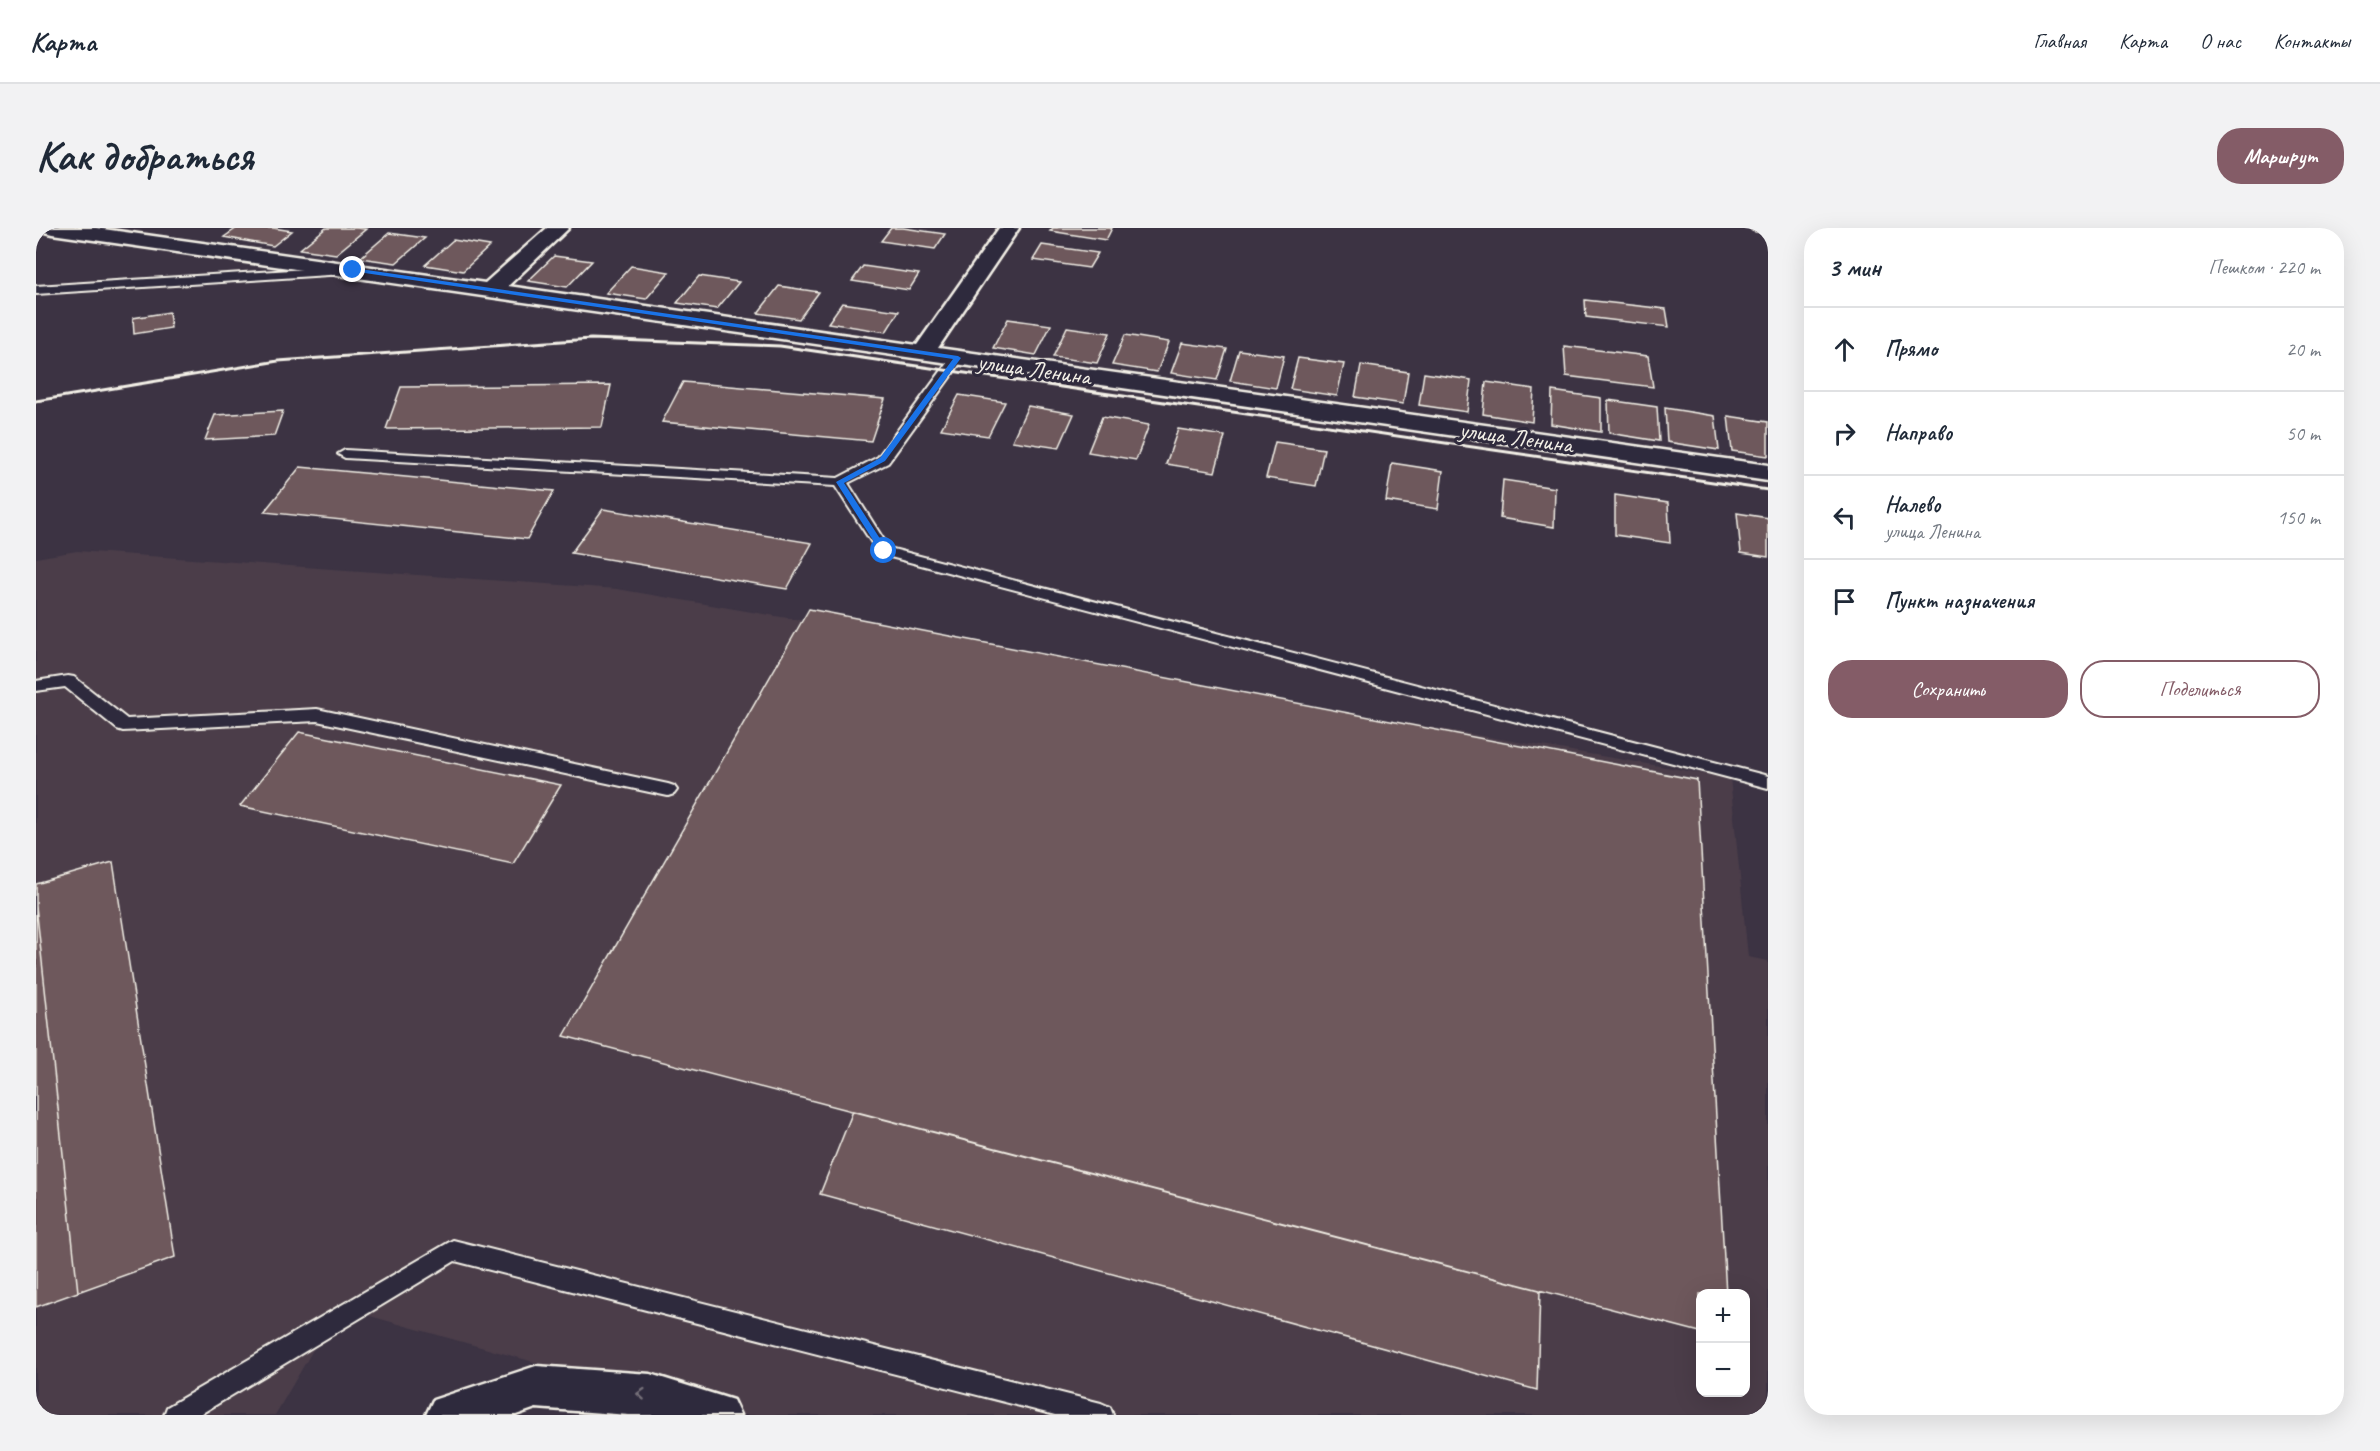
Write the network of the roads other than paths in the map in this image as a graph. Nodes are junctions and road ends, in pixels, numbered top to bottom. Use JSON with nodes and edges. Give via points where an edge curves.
{"nodes":[{"id":1,"x":52,"y":228,"type":"edge"},
{"id":2,"x":190,"y":228,"type":"edge"},
{"id":3,"x":559,"y":228,"type":"edge"},
{"id":4,"x":1009,"y":228,"type":"edge"},
{"id":5,"x":1757,"y":228,"type":"edge"},
{"id":6,"x":1768,"y":230,"type":"edge"},
{"id":7,"x":167,"y":244,"type":"junction"},
{"id":8,"x":353,"y":270,"type":"junction"},
{"id":9,"x":492,"y":289,"type":"junction"},
{"id":10,"x":36,"y":290,"type":"edge"},
{"id":11,"x":923,"y":352,"type":"junction"},
{"id":12,"x":958,"y":358,"type":"junction"},
{"id":13,"x":345,"y":454,"type":"dead end"},
{"id":14,"x":1768,"y":473,"type":"edge"},
{"id":15,"x":840,"y":482,"type":"junction"},
{"id":16,"x":36,"y":686,"type":"edge"},
{"id":17,"x":1768,"y":782,"type":"edge"},
{"id":18,"x":668,"y":790,"type":"dead end"},
{"id":19,"x":176,"y":1415,"type":"edge"},
{"id":20,"x":449,"y":1415,"type":"edge"},
{"id":21,"x":717,"y":1415,"type":"edge"},
{"id":22,"x":1101,"y":1415,"type":"edge"}],
"edges":[{"from":1,"to":7,"type":"street","name":"улица Ленина"},
{"from":2,"to":7,"type":"street"},
{"from":3,"to":9,"type":"street"},
{"from":4,"to":11,"type":"street"},
{"from":5,"to":6,"type":"lane"},
{"from":7,"to":8,"type":"street","name":"улица Ленина"},
{"from":8,"to":9,"type":"street","name":"улица Ленина"},
{"from":8,"to":10,"type":"lane"},
{"from":9,"to":11,"type":"street","name":"улица Ленина"},
{"from":11,"to":12,"type":"street","name":"улица Ленина"},
{"from":12,"to":14,"type":"street","name":"улица Ленина"},
{"from":12,"to":15,"type":"lane","via":[[883,460]]},
{"from":13,"to":15,"type":"lane"},
{"from":15,"to":17,"type":"lane","via":[[884,551]]},
{"from":16,"to":18,"type":"lane","via":[[68,681],[123,725],[317,715]]},
{"from":19,"to":22,"type":"lane","via":[[453,1250]]},
{"from":21,"to":20,"type":"street","one_way":true,"via":[[650,1395],[536,1387]]}]}
